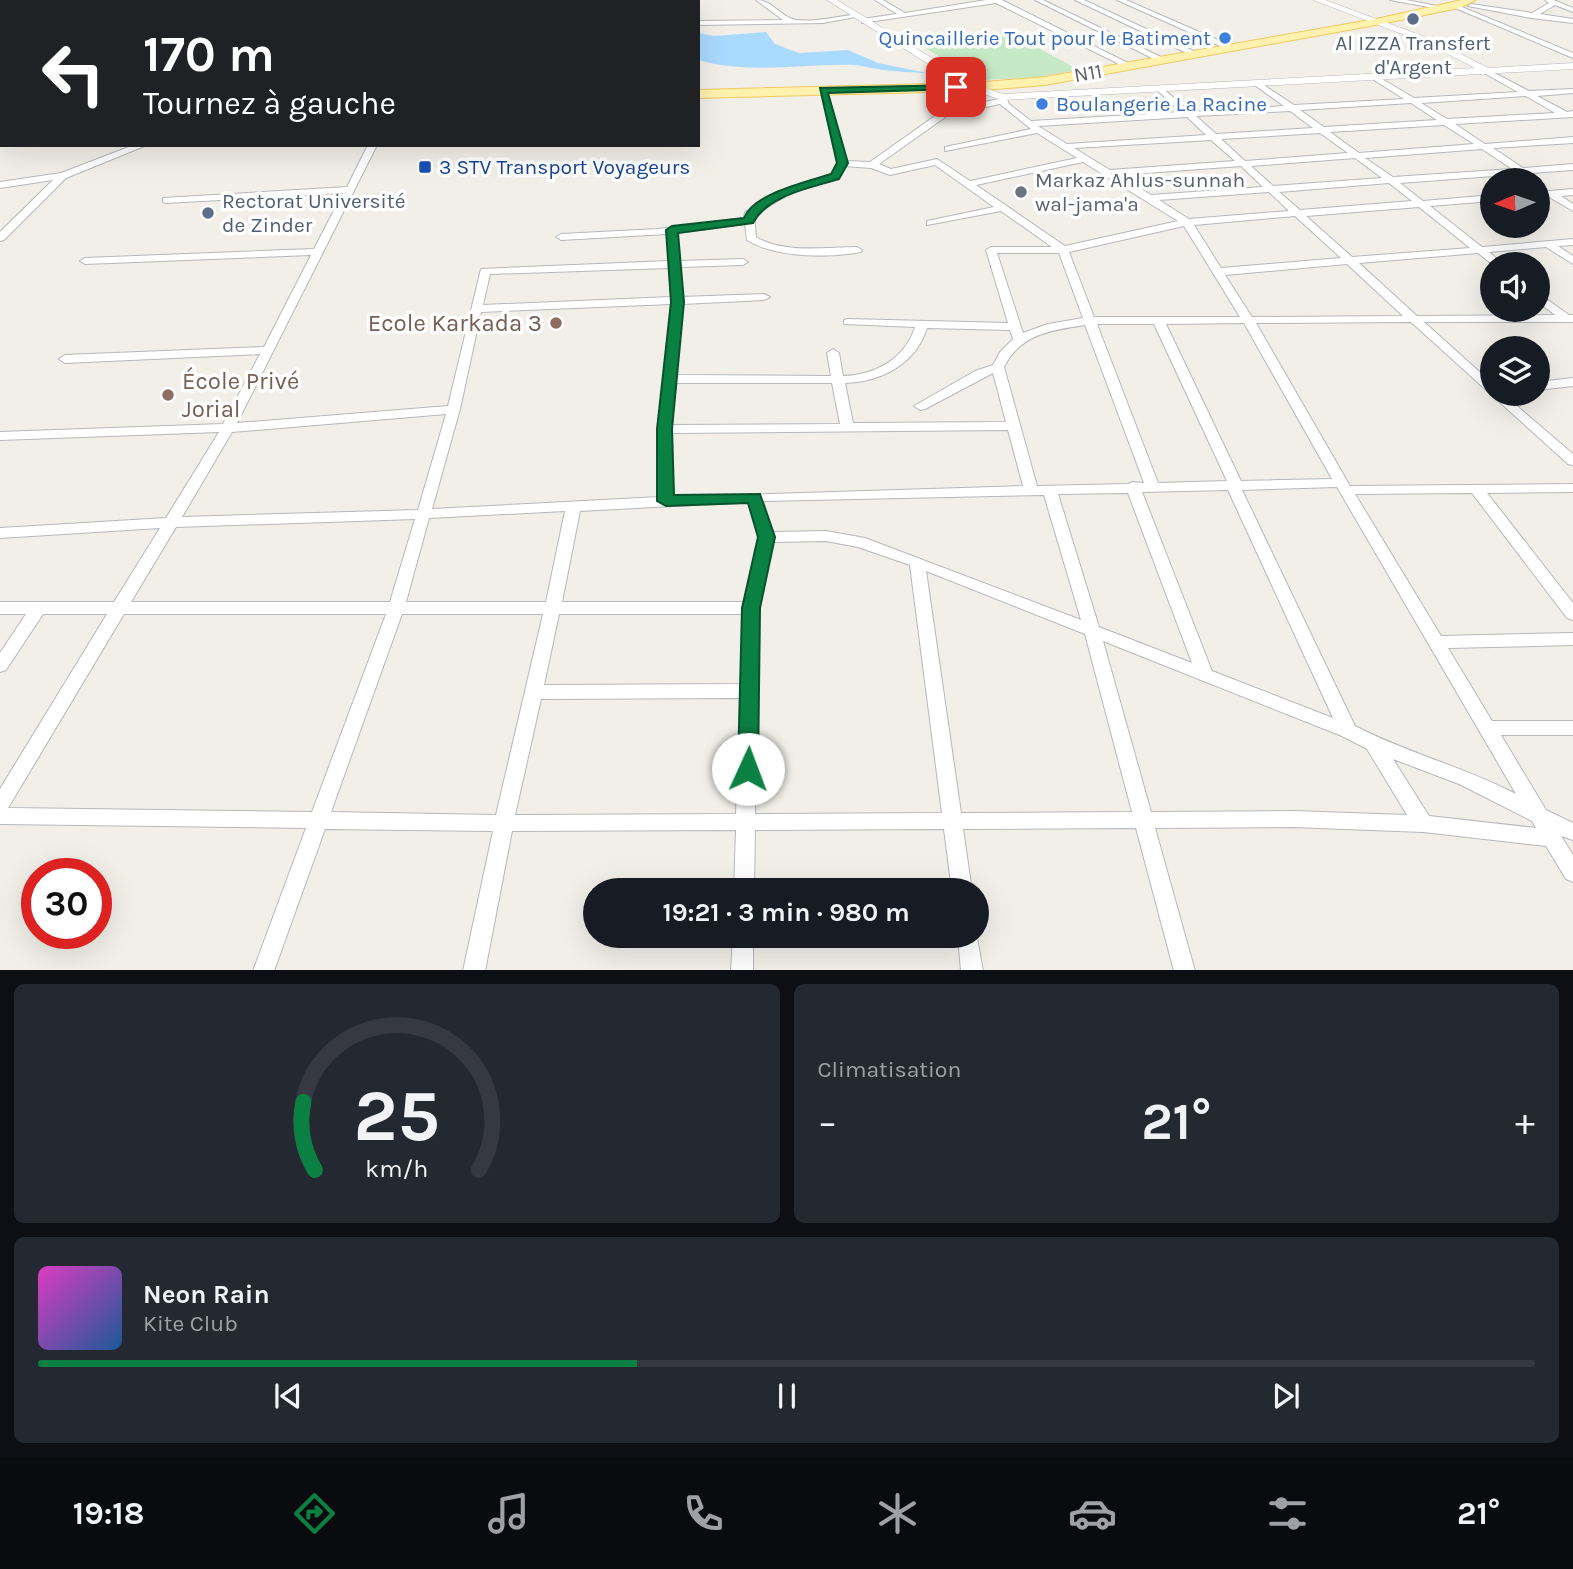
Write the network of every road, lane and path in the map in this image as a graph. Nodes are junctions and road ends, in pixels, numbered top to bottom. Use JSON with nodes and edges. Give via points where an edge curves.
{"nodes":[{"id":1,"x":759,"y":0,"type":"edge"},
{"id":2,"x":831,"y":0,"type":"edge"},
{"id":3,"x":878,"y":0,"type":"edge"},
{"id":4,"x":955,"y":0,"type":"edge"},
{"id":5,"x":997,"y":0,"type":"edge"},
{"id":6,"x":1038,"y":0,"type":"edge"},
{"id":7,"x":1078,"y":0,"type":"edge"},
{"id":8,"x":1120,"y":0,"type":"edge"},
{"id":9,"x":1317,"y":0,"type":"edge"},
{"id":10,"x":1393,"y":0,"type":"edge"},
{"id":11,"x":1551,"y":1,"type":"edge"},
{"id":12,"x":925,"y":5,"type":"dead end"},
{"id":13,"x":965,"y":5,"type":"junction"},
{"id":14,"x":1458,"y":5,"type":"edge"},
{"id":15,"x":934,"y":10,"type":"junction"},
{"id":16,"x":1573,"y":10,"type":"edge"},
{"id":17,"x":1150,"y":13,"type":"junction"},
{"id":18,"x":700,"y":14,"type":"edge"},
{"id":19,"x":904,"y":15,"type":"junction"},
{"id":20,"x":1531,"y":16,"type":"junction"},
{"id":21,"x":861,"y":19,"type":"junction"},
{"id":22,"x":1120,"y":20,"type":"junction"},
{"id":23,"x":1573,"y":21,"type":"edge"},
{"id":24,"x":790,"y":22,"type":"junction"},
{"id":25,"x":1376,"y":22,"type":"junction"},
{"id":26,"x":700,"y":23,"type":"edge"},
{"id":27,"x":711,"y":23,"type":"junction"},
{"id":28,"x":1089,"y":26,"type":"junction"},
{"id":29,"x":1055,"y":30,"type":"junction"},
{"id":30,"x":1232,"y":48,"type":"junction"},
{"id":31,"x":1196,"y":54,"type":"junction"},
{"id":32,"x":1573,"y":56,"type":"edge"},
{"id":33,"x":1163,"y":60,"type":"junction"},
{"id":34,"x":1130,"y":66,"type":"junction"},
{"id":35,"x":1573,"y":66,"type":"edge"},
{"id":36,"x":1487,"y":71,"type":"junction"},
{"id":37,"x":1377,"y":78,"type":"junction"},
{"id":38,"x":1259,"y":84,"type":"junction"},
{"id":39,"x":972,"y":87,"type":"junction"},
{"id":40,"x":823,"y":90,"type":"junction"},
{"id":41,"x":1162,"y":90,"type":"junction"},
{"id":42,"x":1573,"y":91,"type":"edge"},
{"id":43,"x":700,"y":94,"type":"edge"},
{"id":44,"x":1528,"y":94,"type":"junction"},
{"id":45,"x":1002,"y":99,"type":"junction"},
{"id":46,"x":1413,"y":101,"type":"junction"},
{"id":47,"x":1292,"y":109,"type":"junction"},
{"id":48,"x":1190,"y":115,"type":"junction"},
{"id":49,"x":1570,"y":116,"type":"edge"},
{"id":50,"x":1444,"y":122,"type":"junction"},
{"id":51,"x":1029,"y":124,"type":"junction"},
{"id":52,"x":1040,"y":130,"type":"junction"},
{"id":53,"x":1321,"y":130,"type":"junction"},
{"id":54,"x":1214,"y":138,"type":"junction"},
{"id":55,"x":1573,"y":140,"type":"edge"},
{"id":56,"x":1067,"y":146,"type":"junction"},
{"id":57,"x":1481,"y":146,"type":"junction"},
{"id":58,"x":139,"y":147,"type":"edge"},
{"id":59,"x":372,"y":147,"type":"edge"},
{"id":60,"x":948,"y":149,"type":"dead end"},
{"id":61,"x":1357,"y":155,"type":"junction"},
{"id":62,"x":1087,"y":158,"type":"junction"},
{"id":63,"x":842,"y":163,"type":"junction"},
{"id":64,"x":1241,"y":163,"type":"junction"},
{"id":65,"x":873,"y":165,"type":"junction"},
{"id":66,"x":1573,"y":167,"type":"edge"},
{"id":67,"x":1516,"y":168,"type":"edge"},
{"id":68,"x":1550,"y":169,"type":"edge"},
{"id":69,"x":1111,"y":173,"type":"junction"},
{"id":70,"x":1480,"y":175,"type":"edge"},
{"id":71,"x":63,"y":176,"type":"junction"},
{"id":72,"x":1393,"y":182,"type":"junction"},
{"id":73,"x":969,"y":184,"type":"junction"},
{"id":74,"x":0,"y":185,"type":"edge"},
{"id":75,"x":351,"y":190,"type":"junction"},
{"id":76,"x":1273,"y":190,"type":"junction"},
{"id":77,"x":1550,"y":190,"type":"edge"},
{"id":78,"x":1573,"y":192,"type":"edge"},
{"id":79,"x":1554,"y":193,"type":"junction"},
{"id":80,"x":1550,"y":194,"type":"edge"},
{"id":81,"x":1152,"y":198,"type":"junction"},
{"id":82,"x":1480,"y":199,"type":"edge"},
{"id":83,"x":166,"y":200,"type":"dead end"},
{"id":84,"x":1420,"y":204,"type":"junction"},
{"id":85,"x":1002,"y":208,"type":"junction"},
{"id":86,"x":1573,"y":208,"type":"edge"},
{"id":87,"x":1298,"y":213,"type":"junction"},
{"id":88,"x":748,"y":221,"type":"junction"},
{"id":89,"x":1188,"y":222,"type":"junction"},
{"id":90,"x":932,"y":223,"type":"dead end"},
{"id":91,"x":672,"y":230,"type":"junction"},
{"id":92,"x":561,"y":237,"type":"dead end"},
{"id":93,"x":0,"y":238,"type":"edge"},
{"id":94,"x":1573,"y":242,"type":"edge"},
{"id":95,"x":1548,"y":244,"type":"junction"},
{"id":96,"x":1479,"y":249,"type":"junction"},
{"id":97,"x":856,"y":250,"type":"dead end"},
{"id":98,"x":1063,"y":250,"type":"junction"},
{"id":99,"x":318,"y":252,"type":"junction"},
{"id":100,"x":1483,"y":252,"type":"edge"},
{"id":101,"x":85,"y":261,"type":"dead end"},
{"id":102,"x":1349,"y":261,"type":"junction"},
{"id":103,"x":1573,"y":261,"type":"edge"},
{"id":104,"x":743,"y":262,"type":"dead end"},
{"id":105,"x":675,"y":264,"type":"junction"},
{"id":106,"x":1218,"y":272,"type":"junction"},
{"id":107,"x":764,"y":297,"type":"dead end"},
{"id":108,"x":677,"y":302,"type":"junction"},
{"id":109,"x":1550,"y":305,"type":"edge"},
{"id":110,"x":476,"y":309,"type":"junction"},
{"id":111,"x":1248,"y":320,"type":"junction"},
{"id":112,"x":1415,"y":320,"type":"junction"},
{"id":113,"x":1571,"y":320,"type":"edge"},
{"id":114,"x":1088,"y":321,"type":"junction"},
{"id":115,"x":848,"y":322,"type":"dead end"},
{"id":116,"x":1159,"y":322,"type":"junction"},
{"id":117,"x":922,"y":325,"type":"junction"},
{"id":118,"x":1017,"y":333,"type":"junction"},
{"id":119,"x":267,"y":350,"type":"junction"},
{"id":120,"x":833,"y":353,"type":"dead end"},
{"id":121,"x":65,"y":359,"type":"dead end"},
{"id":122,"x":998,"y":367,"type":"junction"},
{"id":123,"x":669,"y":379,"type":"junction"},
{"id":124,"x":1480,"y":379,"type":"edge"},
{"id":125,"x":837,"y":381,"type":"junction"},
{"id":126,"x":1573,"y":382,"type":"edge"},
{"id":127,"x":1550,"y":385,"type":"edge"},
{"id":128,"x":920,"y":406,"type":"dead end"},
{"id":129,"x":1512,"y":406,"type":"edge"},
{"id":130,"x":454,"y":409,"type":"junction"},
{"id":131,"x":1013,"y":426,"type":"junction"},
{"id":132,"x":228,"y":428,"type":"junction"},
{"id":133,"x":847,"y":428,"type":"junction"},
{"id":134,"x":665,"y":429,"type":"junction"},
{"id":135,"x":0,"y":436,"type":"edge"},
{"id":136,"x":1567,"y":449,"type":"edge"},
{"id":137,"x":1573,"y":461,"type":"edge"},
{"id":138,"x":1234,"y":484,"type":"junction"},
{"id":139,"x":1133,"y":486,"type":"junction"},
{"id":140,"x":1152,"y":486,"type":"junction"},
{"id":141,"x":1343,"y":486,"type":"junction"},
{"id":142,"x":1573,"y":488,"type":"edge"},
{"id":143,"x":1476,"y":489,"type":"junction"},
{"id":144,"x":1040,"y":490,"type":"junction"},
{"id":145,"x":754,"y":497,"type":"junction"},
{"id":146,"x":666,"y":501,"type":"junction"},
{"id":147,"x":573,"y":505,"type":"junction"},
{"id":148,"x":424,"y":514,"type":"junction"},
{"id":149,"x":173,"y":522,"type":"junction"},
{"id":150,"x":0,"y":534,"type":"edge"},
{"id":151,"x":767,"y":537,"type":"junction"},
{"id":152,"x":916,"y":562,"type":"junction"},
{"id":153,"x":39,"y":607,"type":"junction"},
{"id":154,"x":121,"y":607,"type":"junction"},
{"id":155,"x":0,"y":608,"type":"edge"},
{"id":156,"x":396,"y":608,"type":"junction"},
{"id":157,"x":553,"y":608,"type":"junction"},
{"id":158,"x":751,"y":608,"type":"junction"},
{"id":159,"x":1573,"y":614,"type":"edge"},
{"id":160,"x":1091,"y":628,"type":"junction"},
{"id":161,"x":1573,"y":639,"type":"edge"},
{"id":162,"x":1434,"y":642,"type":"junction"},
{"id":163,"x":0,"y":666,"type":"edge"},
{"id":164,"x":1206,"y":677,"type":"junction"},
{"id":165,"x":750,"y":691,"type":"junction"},
{"id":166,"x":535,"y":692,"type":"junction"},
{"id":167,"x":1486,"y":728,"type":"junction"},
{"id":168,"x":1573,"y":728,"type":"edge"},
{"id":169,"x":1348,"y":731,"type":"junction"},
{"id":170,"x":1375,"y":746,"type":"junction"},
{"id":171,"x":0,"y":805,"type":"edge"},
{"id":172,"x":0,"y":816,"type":"edge"},
{"id":173,"x":320,"y":818,"type":"junction"},
{"id":174,"x":1538,"y":818,"type":"junction"},
{"id":175,"x":1143,"y":819,"type":"junction"},
{"id":176,"x":953,"y":820,"type":"junction"},
{"id":177,"x":747,"y":821,"type":"junction"},
{"id":178,"x":504,"y":823,"type":"junction"},
{"id":179,"x":1423,"y":824,"type":"junction"},
{"id":180,"x":1573,"y":832,"type":"edge"},
{"id":181,"x":1552,"y":838,"type":"junction"},
{"id":182,"x":1573,"y":873,"type":"edge"},
{"id":183,"x":745,"y":878,"type":"edge"},
{"id":184,"x":960,"y":878,"type":"edge"},
{"id":185,"x":743,"y":948,"type":"edge"},
{"id":186,"x":969,"y":948,"type":"edge"},
{"id":187,"x":264,"y":970,"type":"edge"},
{"id":188,"x":474,"y":970,"type":"edge"},
{"id":189,"x":742,"y":970,"type":"edge"},
{"id":190,"x":972,"y":970,"type":"edge"},
{"id":191,"x":1185,"y":970,"type":"edge"}],
"edges":[{"from":1,"to":24,"type":"street"},
{"from":2,"to":21,"type":"street"},
{"from":3,"to":19,"type":"street"},
{"from":4,"to":13,"type":"street"},
{"from":5,"to":13,"type":"street"},
{"from":5,"to":29,"type":"street"},
{"from":6,"to":28,"type":"street"},
{"from":7,"to":22,"type":"street"},
{"from":8,"to":17,"type":"street"},
{"from":9,"to":25,"type":"street"},
{"from":10,"to":14,"type":"street"},
{"from":11,"to":16,"type":"street"},
{"from":11,"to":20,"type":"street"},
{"from":12,"to":15,"type":"street"},
{"from":13,"to":15,"type":"street"},
{"from":14,"to":20,"type":"street"},
{"from":14,"to":25,"type":"main road","name":"N11"},
{"from":14,"to":32,"type":"street"},
{"from":15,"to":19,"type":"street"},
{"from":17,"to":22,"type":"street"},
{"from":17,"to":30,"type":"street"},
{"from":18,"to":27,"type":"street"},
{"from":19,"to":21,"type":"street"},
{"from":20,"to":23,"type":"street"},
{"from":21,"to":24,"type":"street"},
{"from":21,"to":39,"type":"street"},
{"from":22,"to":28,"type":"street"},
{"from":22,"to":31,"type":"street"},
{"from":24,"to":27,"type":"street"},
{"from":25,"to":30,"type":"main road","name":"N11"},
{"from":25,"to":36,"type":"street","via":[[1432,42]]},
{"from":26,"to":27,"type":"street"},
{"from":28,"to":29,"type":"street"},
{"from":28,"to":33,"type":"street"},
{"from":29,"to":34,"type":"street"},
{"from":30,"to":31,"type":"main road","name":"N11"},
{"from":31,"to":33,"type":"main road","name":"N11"},
{"from":33,"to":34,"type":"main road","name":"N11"},
{"from":34,"to":39,"type":"main road","name":"N11","via":[[1045,81]]},
{"from":35,"to":36,"type":"street"},
{"from":36,"to":37,"type":"street"},
{"from":36,"to":44,"type":"street"},
{"from":37,"to":38,"type":"street"},
{"from":37,"to":46,"type":"street"},
{"from":38,"to":41,"type":"street"},
{"from":38,"to":47,"type":"street"},
{"from":39,"to":40,"type":"main road","name":"N11"},
{"from":39,"to":45,"type":"street"},
{"from":40,"to":43,"type":"main road","name":"N11"},
{"from":40,"to":63,"type":"street"},
{"from":41,"to":45,"type":"street"},
{"from":41,"to":48,"type":"street"},
{"from":42,"to":44,"type":"street"},
{"from":44,"to":46,"type":"street"},
{"from":44,"to":49,"type":"street"},
{"from":45,"to":51,"type":"street"},
{"from":45,"to":65,"type":"street","via":[[945,113]]},
{"from":46,"to":47,"type":"street"},
{"from":46,"to":50,"type":"street"},
{"from":47,"to":48,"type":"street"},
{"from":47,"to":53,"type":"street"},
{"from":48,"to":51,"type":"street"},
{"from":48,"to":54,"type":"street"},
{"from":49,"to":50,"type":"street"},
{"from":50,"to":53,"type":"street"},
{"from":50,"to":57,"type":"street"},
{"from":51,"to":52,"type":"street"},
{"from":52,"to":56,"type":"street"},
{"from":52,"to":60,"type":"street"},
{"from":53,"to":54,"type":"street"},
{"from":53,"to":61,"type":"street"},
{"from":54,"to":56,"type":"street"},
{"from":54,"to":64,"type":"street"},
{"from":55,"to":57,"type":"street"},
{"from":56,"to":62,"type":"street"},
{"from":57,"to":61,"type":"street"},
{"from":57,"to":67,"type":"street"},
{"from":58,"to":71,"type":"street"},
{"from":59,"to":75,"type":"street"},
{"from":61,"to":64,"type":"street"},
{"from":61,"to":72,"type":"street"},
{"from":62,"to":69,"type":"street"},
{"from":62,"to":73,"type":"street"},
{"from":63,"to":65,"type":"street"},
{"from":63,"to":88,"type":"street","via":[[835,176],[779,195],[753,210]]},
{"from":64,"to":69,"type":"street"},
{"from":64,"to":76,"type":"street"},
{"from":65,"to":73,"type":"street","via":[[890,172],[937,162]]},
{"from":66,"to":68,"type":"street"},
{"from":69,"to":81,"type":"street"},
{"from":70,"to":72,"type":"street"},
{"from":71,"to":74,"type":"street"},
{"from":71,"to":93,"type":"street"},
{"from":72,"to":76,"type":"street"},
{"from":72,"to":84,"type":"street"},
{"from":73,"to":85,"type":"street"},
{"from":75,"to":83,"type":"street"},
{"from":75,"to":99,"type":"street"},
{"from":76,"to":81,"type":"street"},
{"from":76,"to":87,"type":"street"},
{"from":77,"to":79,"type":"street"},
{"from":78,"to":79,"type":"street"},
{"from":79,"to":80,"type":"street"},
{"from":79,"to":86,"type":"street"},
{"from":81,"to":89,"type":"street"},
{"from":82,"to":84,"type":"street"},
{"from":84,"to":87,"type":"street"},
{"from":84,"to":96,"type":"street"},
{"from":85,"to":90,"type":"street"},
{"from":85,"to":98,"type":"street"},
{"from":87,"to":89,"type":"street"},
{"from":87,"to":102,"type":"street"},
{"from":88,"to":91,"type":"street"},
{"from":88,"to":97,"type":"street","via":[[751,238],[762,245]]},
{"from":89,"to":98,"type":"street"},
{"from":89,"to":106,"type":"street"},
{"from":91,"to":92,"type":"street"},
{"from":91,"to":105,"type":"street"},
{"from":94,"to":95,"type":"street"},
{"from":95,"to":96,"type":"street"},
{"from":95,"to":103,"type":"street"},
{"from":96,"to":100,"type":"street"},
{"from":96,"to":102,"type":"street"},
{"from":98,"to":114,"type":"street"},
{"from":98,"to":118,"type":"street","via":[[991,250]]},
{"from":99,"to":101,"type":"street"},
{"from":99,"to":119,"type":"street"},
{"from":102,"to":106,"type":"street"},
{"from":102,"to":112,"type":"street"},
{"from":104,"to":105,"type":"street"},
{"from":105,"to":108,"type":"street"},
{"from":105,"to":110,"type":"street","via":[[485,271]]},
{"from":106,"to":111,"type":"street"},
{"from":107,"to":108,"type":"street"},
{"from":108,"to":110,"type":"street"},
{"from":108,"to":123,"type":"street"},
{"from":109,"to":113,"type":"street"},
{"from":110,"to":130,"type":"street"},
{"from":111,"to":112,"type":"street"},
{"from":111,"to":116,"type":"street"},
{"from":111,"to":141,"type":"street"},
{"from":112,"to":113,"type":"street"},
{"from":112,"to":124,"type":"street"},
{"from":114,"to":116,"type":"street"},
{"from":114,"to":118,"type":"street"},
{"from":114,"to":140,"type":"street"},
{"from":115,"to":117,"type":"street"},
{"from":116,"to":138,"type":"street"},
{"from":117,"to":118,"type":"street"},
{"from":117,"to":125,"type":"street","via":[[917,341],[901,360],[863,379]]},
{"from":118,"to":122,"type":"street"},
{"from":119,"to":121,"type":"street"},
{"from":119,"to":132,"type":"street"},
{"from":120,"to":125,"type":"street"},
{"from":122,"to":128,"type":"street"},
{"from":122,"to":131,"type":"street"},
{"from":123,"to":125,"type":"street"},
{"from":123,"to":134,"type":"street"},
{"from":125,"to":133,"type":"street"},
{"from":126,"to":127,"type":"street"},
{"from":129,"to":136,"type":"street"},
{"from":130,"to":132,"type":"street"},
{"from":130,"to":148,"type":"street"},
{"from":131,"to":133,"type":"street"},
{"from":131,"to":144,"type":"street"},
{"from":132,"to":135,"type":"street"},
{"from":132,"to":149,"type":"street"},
{"from":133,"to":134,"type":"street"},
{"from":134,"to":146,"type":"street"},
{"from":136,"to":137,"type":"street"},
{"from":138,"to":140,"type":"street"},
{"from":138,"to":141,"type":"street"},
{"from":138,"to":169,"type":"street"},
{"from":139,"to":140,"type":"street"},
{"from":139,"to":144,"type":"street"},
{"from":139,"to":164,"type":"street"},
{"from":141,"to":143,"type":"street"},
{"from":141,"to":162,"type":"street"},
{"from":142,"to":143,"type":"street"},
{"from":143,"to":159,"type":"street"},
{"from":144,"to":145,"type":"street"},
{"from":144,"to":160,"type":"street"},
{"from":145,"to":146,"type":"street"},
{"from":145,"to":151,"type":"street"},
{"from":146,"to":147,"type":"street"},
{"from":147,"to":148,"type":"street"},
{"from":147,"to":157,"type":"street"},
{"from":148,"to":149,"type":"street"},
{"from":148,"to":156,"type":"street"},
{"from":149,"to":150,"type":"street"},
{"from":149,"to":154,"type":"street"},
{"from":151,"to":152,"type":"street","via":[[826,536],[860,542]]},
{"from":151,"to":158,"type":"street"},
{"from":152,"to":160,"type":"street"},
{"from":152,"to":176,"type":"street"},
{"from":153,"to":154,"type":"street"},
{"from":153,"to":155,"type":"street"},
{"from":153,"to":163,"type":"street"},
{"from":154,"to":156,"type":"street"},
{"from":154,"to":171,"type":"street"},
{"from":156,"to":157,"type":"street"},
{"from":156,"to":173,"type":"street"},
{"from":157,"to":158,"type":"street"},
{"from":157,"to":166,"type":"street"},
{"from":158,"to":165,"type":"street"},
{"from":160,"to":164,"type":"street"},
{"from":160,"to":175,"type":"street"},
{"from":161,"to":162,"type":"street"},
{"from":162,"to":167,"type":"street"},
{"from":164,"to":169,"type":"street"},
{"from":165,"to":166,"type":"street"},
{"from":165,"to":177,"type":"street"},
{"from":166,"to":178,"type":"street"},
{"from":167,"to":168,"type":"street"},
{"from":167,"to":174,"type":"street"},
{"from":169,"to":170,"type":"street"},
{"from":170,"to":174,"type":"street","via":[[1480,785]]},
{"from":170,"to":179,"type":"street"},
{"from":172,"to":173,"type":"street"},
{"from":173,"to":178,"type":"street"},
{"from":173,"to":187,"type":"street"},
{"from":174,"to":180,"type":"street"},
{"from":174,"to":181,"type":"street"},
{"from":175,"to":176,"type":"street"},
{"from":175,"to":179,"type":"street"},
{"from":175,"to":191,"type":"street"},
{"from":176,"to":177,"type":"street"},
{"from":176,"to":184,"type":"street"},
{"from":177,"to":178,"type":"street"},
{"from":177,"to":183,"type":"street"},
{"from":178,"to":188,"type":"street"},
{"from":179,"to":181,"type":"street"},
{"from":181,"to":182,"type":"street"},
{"from":185,"to":189,"type":"street"},
{"from":186,"to":190,"type":"street"}]}
